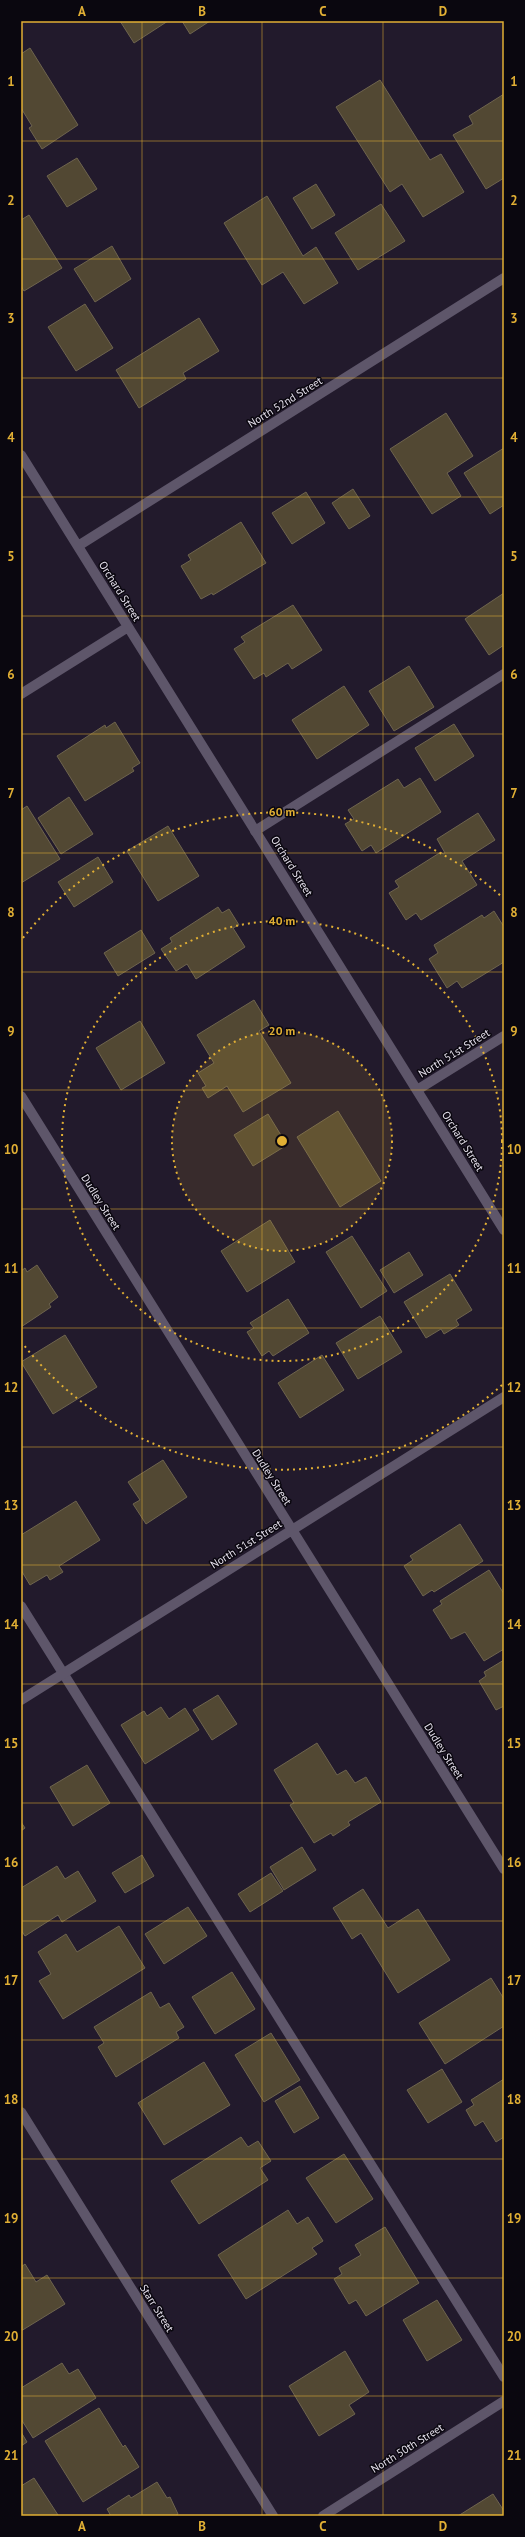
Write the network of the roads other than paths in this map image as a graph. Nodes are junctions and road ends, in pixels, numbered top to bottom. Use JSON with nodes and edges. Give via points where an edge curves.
{"nodes":[{"id":1,"x":504,"y":278,"type":"edge"},
{"id":2,"x":21,"y":455,"type":"edge"},
{"id":3,"x":78,"y":546,"type":"junction"},
{"id":4,"x":128,"y":626,"type":"junction"},
{"id":5,"x":504,"y":674,"type":"edge"},
{"id":6,"x":21,"y":694,"type":"edge"},
{"id":7,"x":256,"y":831,"type":"junction"},
{"id":8,"x":504,"y":1036,"type":"edge"},
{"id":9,"x":417,"y":1090,"type":"junction"},
{"id":10,"x":21,"y":1096,"type":"edge"},
{"id":11,"x":504,"y":1230,"type":"edge"},
{"id":12,"x":504,"y":1396,"type":"edge"},
{"id":13,"x":291,"y":1530,"type":"junction"},
{"id":14,"x":21,"y":1606,"type":"edge"},
{"id":15,"x":63,"y":1674,"type":"junction"},
{"id":16,"x":21,"y":1700,"type":"edge"},
{"id":17,"x":504,"y":1869,"type":"edge"},
{"id":18,"x":21,"y":2112,"type":"edge"},
{"id":19,"x":504,"y":2377,"type":"edge"},
{"id":20,"x":504,"y":2401,"type":"edge"},
{"id":21,"x":273,"y":2516,"type":"edge"},
{"id":22,"x":322,"y":2516,"type":"edge"}],
"edges":[{"from":1,"to":3,"type":"street","name":"North 52nd Street"},
{"from":2,"to":3,"type":"street","name":"Orchard Street"},
{"from":3,"to":4,"type":"street","name":"Orchard Street"},
{"from":4,"to":6,"type":"street"},
{"from":4,"to":7,"type":"street","name":"Orchard Street"},
{"from":5,"to":7,"type":"street"},
{"from":7,"to":9,"type":"street","name":"Orchard Street"},
{"from":8,"to":9,"type":"street","name":"North 51st Street"},
{"from":9,"to":11,"type":"street","name":"Orchard Street"},
{"from":10,"to":13,"type":"street","name":"Dudley Street"},
{"from":12,"to":13,"type":"street","name":"North 51st Street"},
{"from":13,"to":15,"type":"street","name":"North 51st Street"},
{"from":13,"to":17,"type":"street","name":"Dudley Street"},
{"from":14,"to":15,"type":"street"},
{"from":15,"to":16,"type":"street","name":"North 51st Street"},
{"from":15,"to":19,"type":"street"},
{"from":18,"to":21,"type":"street","name":"Starr Street"},
{"from":20,"to":22,"type":"street","name":"North 50th Street"}]}
